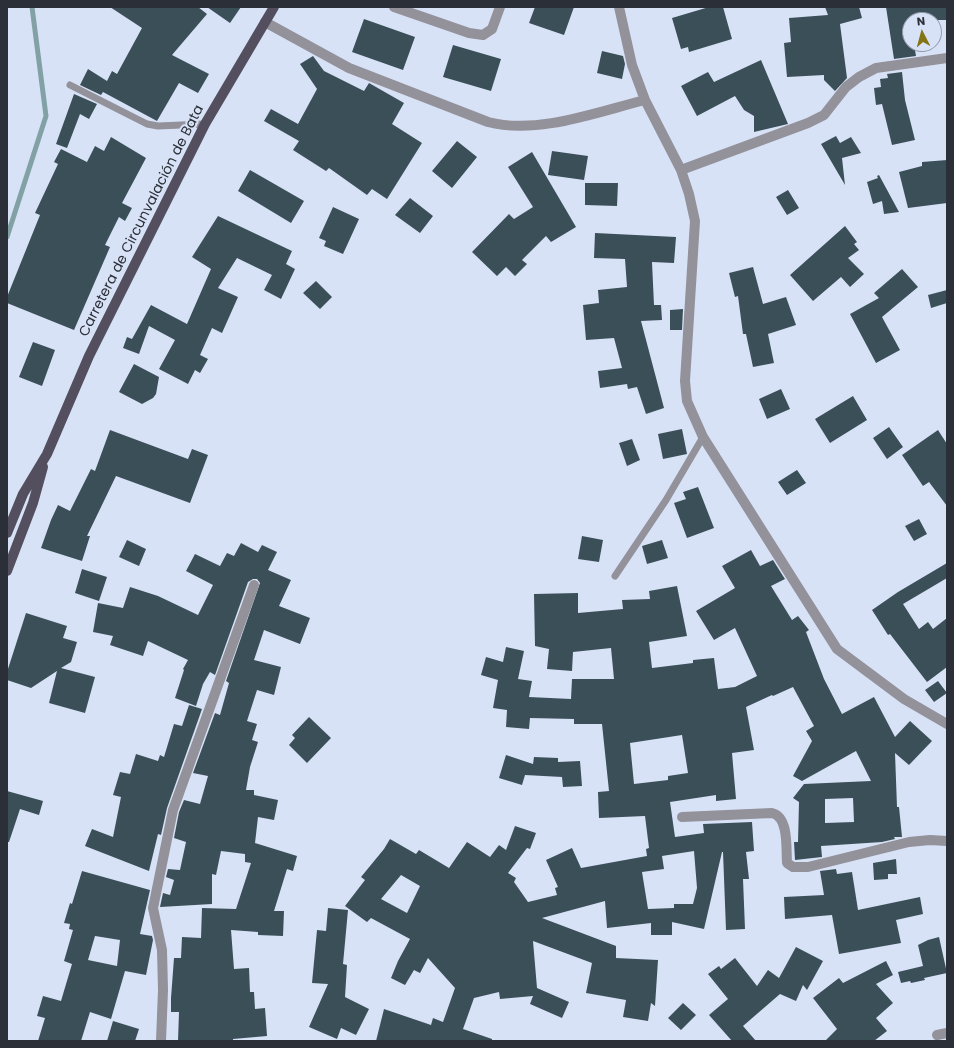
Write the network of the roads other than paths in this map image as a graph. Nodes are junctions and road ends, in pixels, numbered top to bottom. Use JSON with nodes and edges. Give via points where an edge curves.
{"nodes":[{"id":1,"x":274,"y":7,"type":"edge"},
{"id":2,"x":394,"y":7,"type":"edge"},
{"id":3,"x":500,"y":7,"type":"edge"},
{"id":4,"x":619,"y":7,"type":"edge"},
{"id":5,"x":265,"y":22,"type":"junction"},
{"id":6,"x":947,"y":58,"type":"edge"},
{"id":7,"x":70,"y":85,"type":"dead end"},
{"id":8,"x":646,"y":100,"type":"junction"},
{"id":9,"x":205,"y":124,"type":"junction"},
{"id":10,"x":681,"y":170,"type":"junction"},
{"id":11,"x":703,"y":436,"type":"junction"},
{"id":12,"x":47,"y":454,"type":"junction"},
{"id":13,"x":7,"y":533,"type":"edge"},
{"id":14,"x":7,"y":571,"type":"edge"},
{"id":15,"x":615,"y":576,"type":"dead end"},
{"id":16,"x":254,"y":585,"type":"dead end"},
{"id":17,"x":947,"y":724,"type":"edge"},
{"id":18,"x":682,"y":817,"type":"dead end"},
{"id":19,"x":947,"y":842,"type":"edge"},
{"id":20,"x":161,"y":1041,"type":"edge"}],
"edges":[{"from":1,"to":5,"type":"main road","name":"Carretera de Circunvalación de Bata"},
{"from":2,"to":3,"type":"street","via":[[469,33],[483,35],[492,29]]},
{"from":4,"to":8,"type":"street","via":[[632,65]]},
{"from":5,"to":8,"type":"street","via":[[349,68],[503,126],[522,127],[578,117]]},
{"from":5,"to":9,"type":"main road","name":"Carretera de Circunvalación de Bata"},
{"from":6,"to":10,"type":"street","via":[[876,68],[859,77],[824,114],[808,123]]},
{"from":7,"to":9,"type":"lane","via":[[147,124]]},
{"from":8,"to":10,"type":"street"},
{"from":9,"to":12,"type":"main road","name":"Carretera de Circunvalación de Bata","via":[[89,356]]},
{"from":10,"to":11,"type":"street","via":[[695,221],[685,381],[687,401]]},
{"from":11,"to":15,"type":"lane","via":[[666,500]]},
{"from":11,"to":17,"type":"street","via":[[837,649],[904,698]]},
{"from":12,"to":13,"type":"main road","name":"Carretera de Circunvalación de Bata","via":[[23,494]]},
{"from":12,"to":14,"type":"main road","name":"Carretera de Circunvalación de Bata","via":[[33,504]]},
{"from":16,"to":20,"type":"street","via":[[173,810],[153,908],[162,950]]},
{"from":18,"to":19,"type":"street","via":[[778,814],[783,821],[788,863],[793,866],[808,867],[909,842]]}]}
